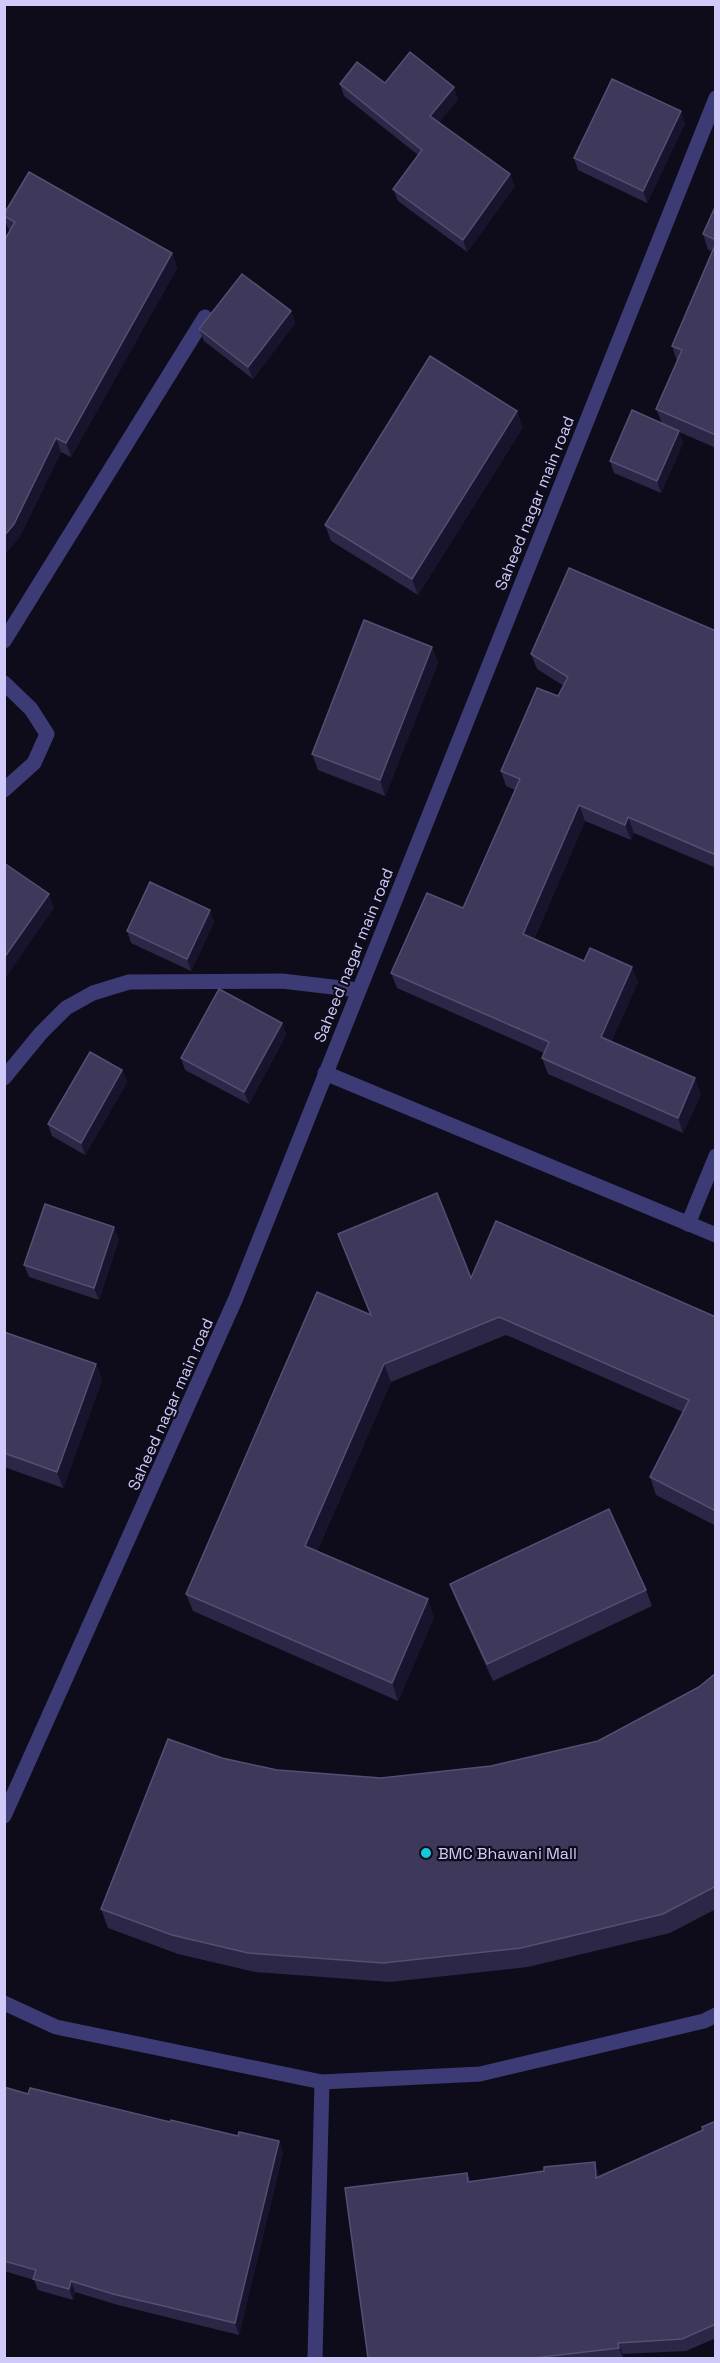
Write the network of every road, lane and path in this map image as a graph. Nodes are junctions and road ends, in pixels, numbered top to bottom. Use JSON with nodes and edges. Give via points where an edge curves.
{"nodes":[{"id":1,"x":716,"y":98,"type":"edge"},
{"id":2,"x":205,"y":317,"type":"edge"},
{"id":3,"x":4,"y":641,"type":"edge"},
{"id":4,"x":4,"y":683,"type":"edge"},
{"id":5,"x":4,"y":790,"type":"edge"},
{"id":6,"x":358,"y":990,"type":"junction"},
{"id":7,"x":325,"y":1073,"type":"junction"},
{"id":8,"x":4,"y":1078,"type":"edge"},
{"id":9,"x":716,"y":1156,"type":"edge"},
{"id":10,"x":688,"y":1224,"type":"junction"},
{"id":11,"x":716,"y":1236,"type":"edge"},
{"id":12,"x":4,"y":1816,"type":"edge"},
{"id":13,"x":4,"y":2003,"type":"edge"},
{"id":14,"x":716,"y":2015,"type":"edge"},
{"id":15,"x":322,"y":2082,"type":"junction"},
{"id":16,"x":315,"y":2358,"type":"edge"}],
"edges":[{"from":1,"to":6,"type":"street","name":"Saheed nagar main road"},
{"from":2,"to":3,"type":"street"},
{"from":4,"to":5,"type":"street","via":[[31,709],[47,734],[34,762]]},
{"from":6,"to":7,"type":"street","name":"Saheed nagar main road"},
{"from":6,"to":8,"type":"street","via":[[282,981],[129,982],[93,993],[66,1008]]},
{"from":7,"to":10,"type":"street"},
{"from":7,"to":12,"type":"street","name":"Saheed nagar main road","via":[[237,1299]]},
{"from":9,"to":10,"type":"street"},
{"from":10,"to":11,"type":"street"},
{"from":13,"to":15,"type":"street","via":[[56,2027]]},
{"from":14,"to":15,"type":"street","via":[[480,2074]]},
{"from":15,"to":16,"type":"street"}]}
